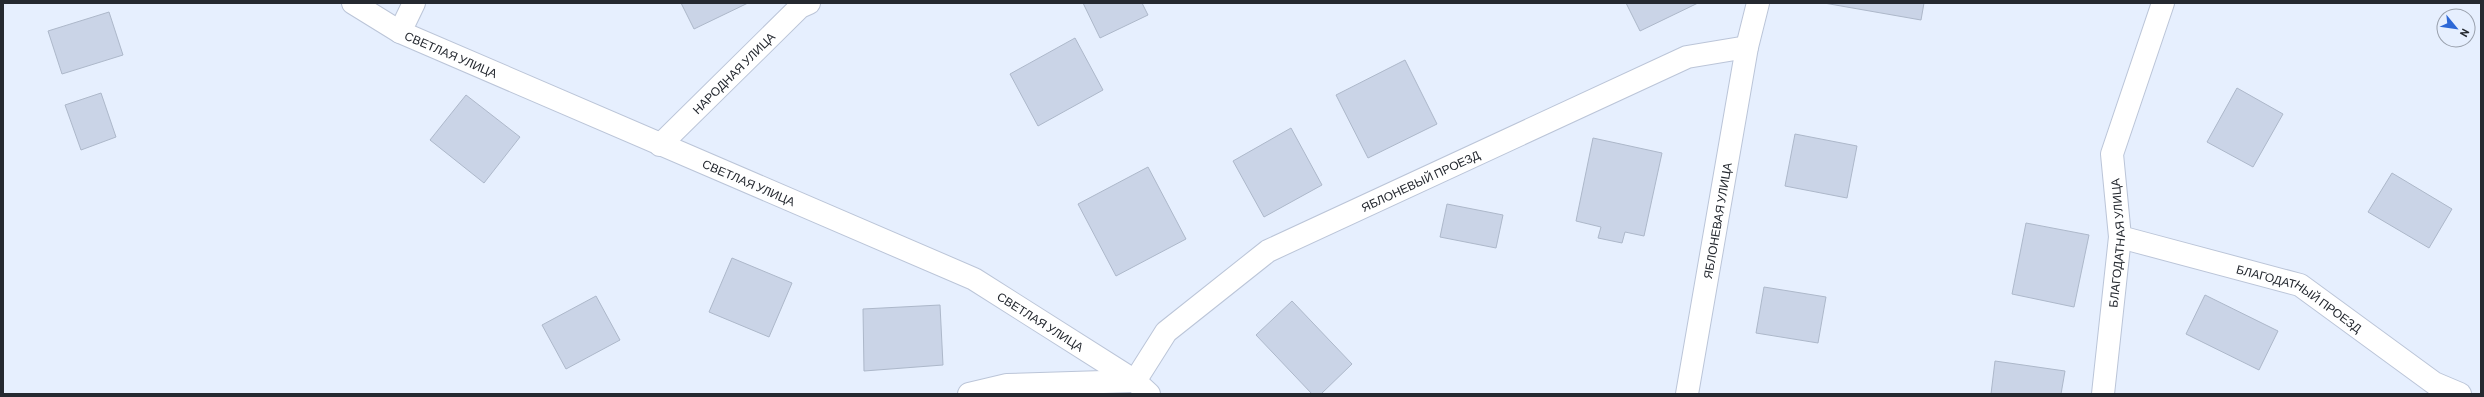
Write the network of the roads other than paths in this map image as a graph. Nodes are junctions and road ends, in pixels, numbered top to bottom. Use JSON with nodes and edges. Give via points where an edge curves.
{"nodes":[{"id":1,"x":353,"y":3,"type":"edge"},
{"id":2,"x":414,"y":3,"type":"edge"},
{"id":3,"x":1758,"y":3,"type":"edge"},
{"id":4,"x":2163,"y":3,"type":"edge"},
{"id":5,"x":802,"y":4,"type":"edge"},
{"id":6,"x":400,"y":32,"type":"junction"},
{"id":7,"x":1747,"y":47,"type":"junction"},
{"id":8,"x":660,"y":145,"type":"junction"},
{"id":9,"x":2120,"y":237,"type":"junction"},
{"id":10,"x":1142,"y":387,"type":"edge"},
{"id":11,"x":969,"y":394,"type":"edge"},
{"id":12,"x":1687,"y":394,"type":"edge"},
{"id":13,"x":2103,"y":394,"type":"edge"},
{"id":14,"x":2460,"y":394,"type":"edge"}],
"edges":[{"from":1,"to":6,"type":"street","name":"СВЕТЛАЯ УЛИЦА"},
{"from":2,"to":6,"type":"street"},
{"from":3,"to":7,"type":"street","name":"ЯБЛОНЕВАЯ УЛИЦА"},
{"from":4,"to":9,"type":"street","name":"БЛАГОДАТНАЯ УЛИЦА","via":[[2112,154]]},
{"from":5,"to":8,"type":"street","name":"НАРОДНАЯ УЛИЦА"},
{"from":6,"to":8,"type":"street","name":"СВЕТЛАЯ УЛИЦА"},
{"from":7,"to":10,"type":"street","name":"ЯБЛОНЕВЫЙ ПРОЕЗД","via":[[1687,57],[1268,251],[1166,332]]},
{"from":7,"to":12,"type":"street","name":"ЯБЛОНЕВАЯ УЛИЦА"},
{"from":8,"to":10,"type":"street","name":"СВЕТЛАЯ УЛИЦА","via":[[974,279]]},
{"from":9,"to":13,"type":"street","name":"БЛАГОДАТНАЯ УЛИЦА"},
{"from":9,"to":14,"type":"street","name":"БЛАГОДАТНЫЙ ПРОЕЗД","via":[[2300,285],[2434,383]]},
{"from":10,"to":11,"type":"street","via":[[1007,385]]}]}
